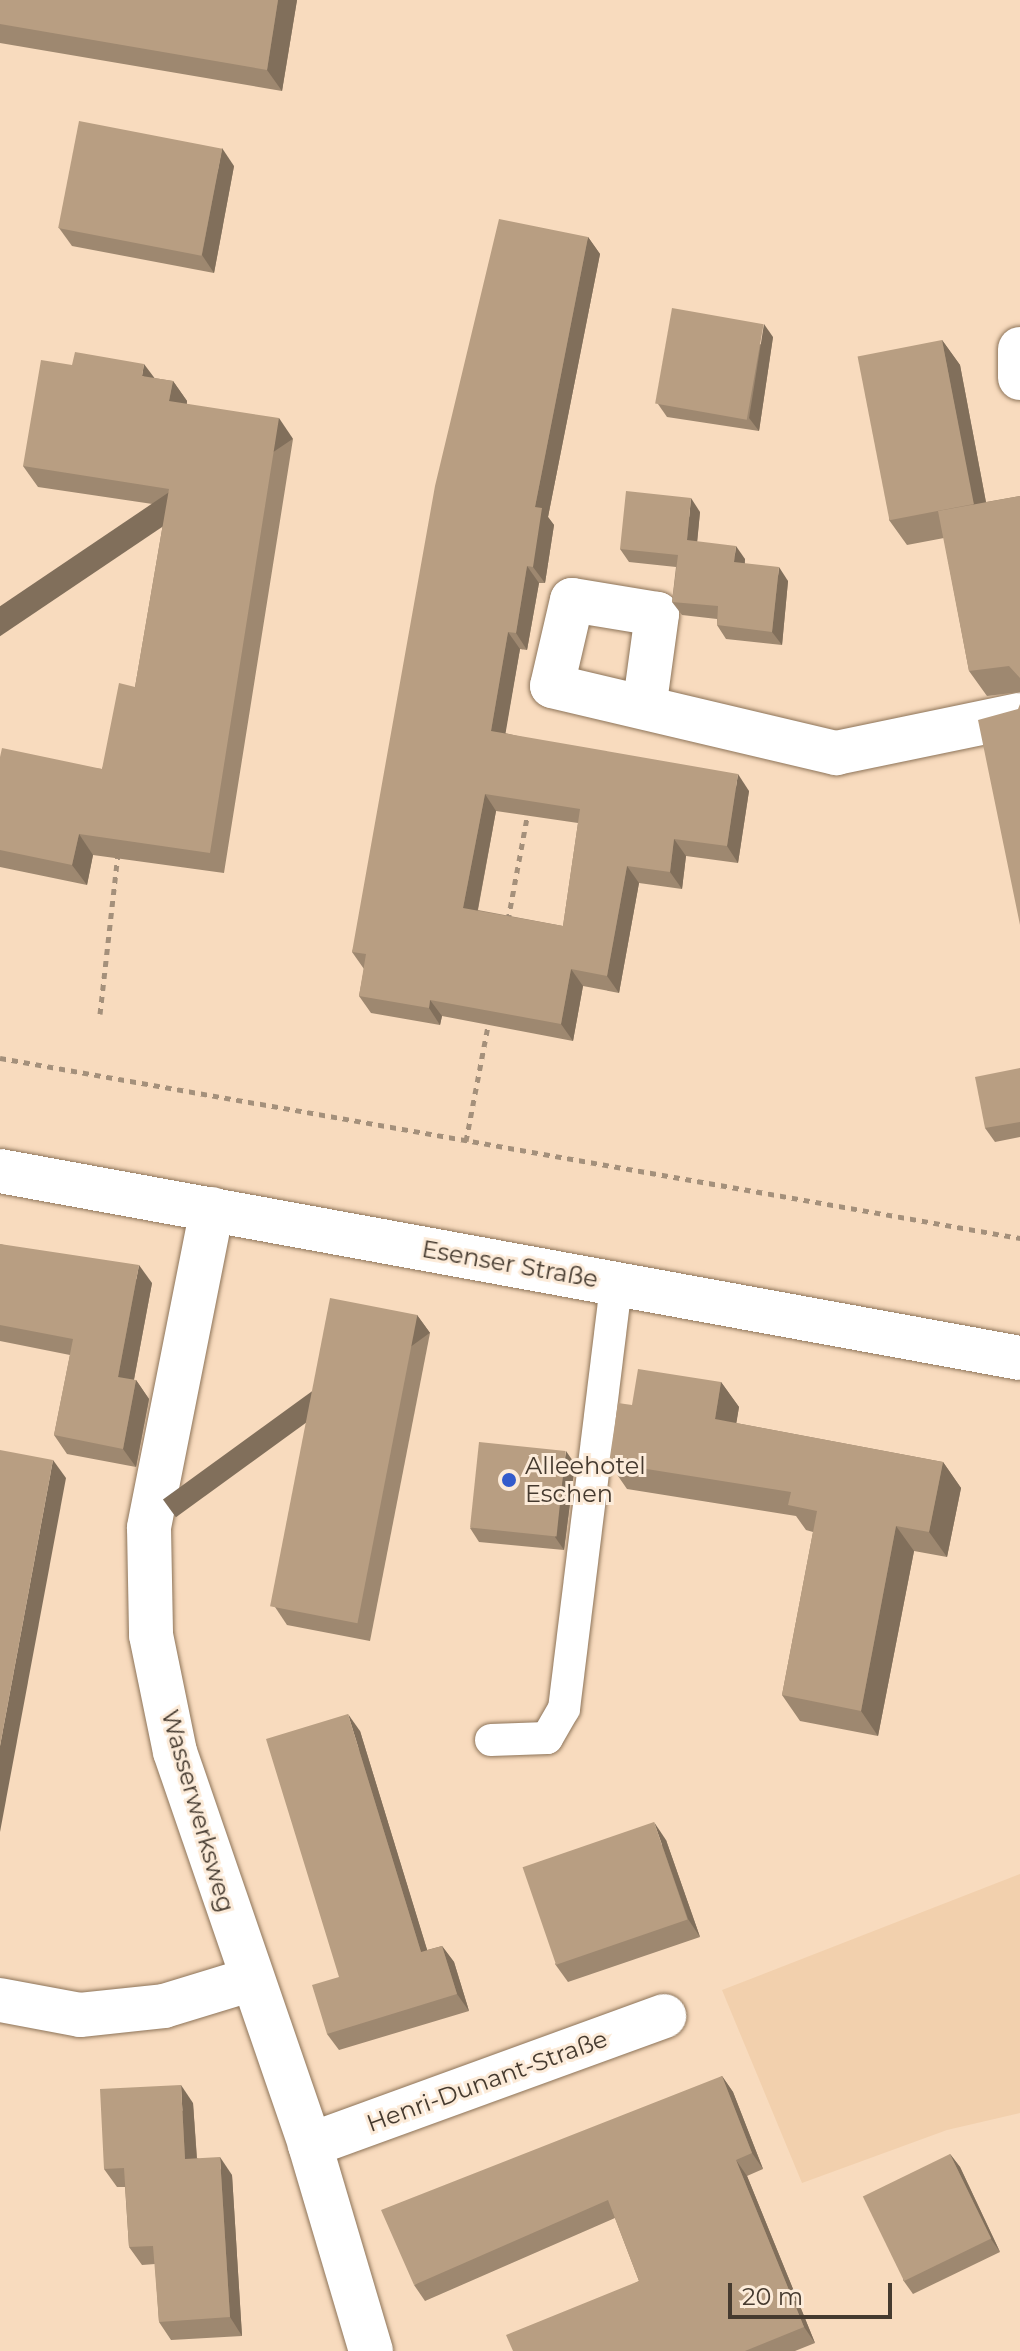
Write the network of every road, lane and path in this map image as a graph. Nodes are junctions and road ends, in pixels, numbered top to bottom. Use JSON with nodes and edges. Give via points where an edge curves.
{"nodes":[{"id":1,"x":1020,"y":349,"type":"edge"},
{"id":2,"x":1020,"y":378,"type":"edge"},
{"id":3,"x":645,"y":702,"type":"dead end"},
{"id":4,"x":1020,"y":715,"type":"edge"},
{"id":5,"x":531,"y":796,"type":"edge"},
{"id":6,"x":119,"y":848,"type":"edge"},
{"id":7,"x":505,"y":937,"type":"edge"},
{"id":8,"x":100,"y":1014,"type":"dead end"},
{"id":9,"x":490,"y":1016,"type":"edge"},
{"id":10,"x":0,"y":1058,"type":"edge"},
{"id":11,"x":466,"y":1141,"type":"junction"},
{"id":12,"x":0,"y":1171,"type":"edge"},
{"id":13,"x":212,"y":1209,"type":"junction"},
{"id":14,"x":1020,"y":1238,"type":"edge"},
{"id":15,"x":616,"y":1283,"type":"junction"},
{"id":16,"x":1020,"y":1358,"type":"edge"},
{"id":17,"x":491,"y":1740,"type":"dead end"},
{"id":18,"x":249,"y":1980,"type":"junction"},
{"id":19,"x":0,"y":2000,"type":"edge"},
{"id":20,"x":664,"y":2016,"type":"dead end"},
{"id":21,"x":310,"y":2145,"type":"junction"},
{"id":22,"x":371,"y":2351,"type":"edge"}],
"edges":[{"from":1,"to":2,"type":"street"},
{"from":3,"to":4,"type":"street","via":[[836,753]]},
{"from":5,"to":7,"type":"path"},
{"from":6,"to":8,"type":"path"},
{"from":9,"to":11,"type":"path"},
{"from":10,"to":11,"type":"path"},
{"from":11,"to":14,"type":"path"},
{"from":12,"to":13,"type":"street","name":"Esenser Straße"},
{"from":13,"to":15,"type":"street","name":"Esenser Straße"},
{"from":13,"to":18,"type":"street","name":"Wasserwerksweg","via":[[149,1528],[151,1635],[175,1752]]},
{"from":15,"to":16,"type":"street","name":"Esenser Straße"},
{"from":15,"to":17,"type":"lane","via":[[564,1709],[547,1738]]},
{"from":18,"to":19,"type":"street","via":[[164,2006],[80,2015]]},
{"from":18,"to":21,"type":"street","name":"Wasserwerksweg"},
{"from":20,"to":21,"type":"street","name":"Henri-Dunant-Straße"},
{"from":21,"to":22,"type":"street","name":"Wasserwerksweg"}]}
